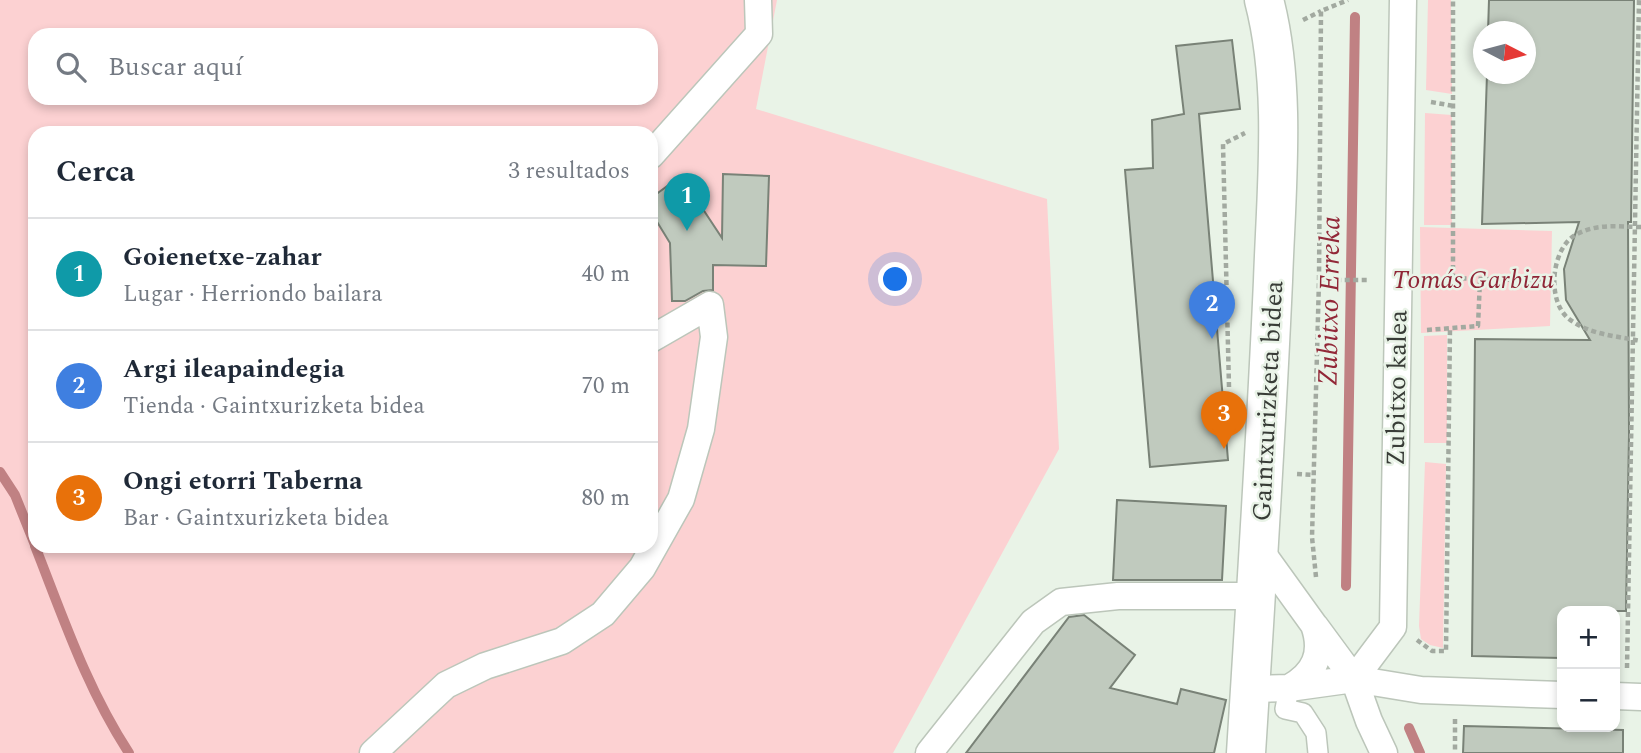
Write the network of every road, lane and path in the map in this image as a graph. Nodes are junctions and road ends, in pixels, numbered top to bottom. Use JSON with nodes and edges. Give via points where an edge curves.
{"nodes":[{"id":1,"x":758,"y":0,"type":"edge"},
{"id":2,"x":1348,"y":0,"type":"edge"},
{"id":3,"x":1403,"y":0,"type":"edge"},
{"id":4,"x":1453,"y":0,"type":"edge"},
{"id":5,"x":1639,"y":0,"type":"edge"},
{"id":6,"x":1262,"y":2,"type":"edge"},
{"id":7,"x":1423,"y":101,"type":"dead end"},
{"id":8,"x":1454,"y":106,"type":"junction"},
{"id":9,"x":1264,"y":131,"type":"junction"},
{"id":10,"x":658,"y":147,"type":"edge"},
{"id":11,"x":1633,"y":227,"type":"junction"},
{"id":12,"x":1641,"y":227,"type":"edge"},
{"id":13,"x":1453,"y":278,"type":"junction"},
{"id":14,"x":1328,"y":279,"type":"dead end"},
{"id":15,"x":1480,"y":279,"type":"junction"},
{"id":16,"x":1319,"y":280,"type":"dead end"},
{"id":17,"x":1366,"y":280,"type":"dead end"},
{"id":18,"x":1421,"y":280,"type":"dead end"},
{"id":19,"x":1554,"y":281,"type":"junction"},
{"id":20,"x":1450,"y":328,"type":"junction"},
{"id":21,"x":1421,"y":330,"type":"dead end"},
{"id":22,"x":658,"y":335,"type":"edge"},
{"id":23,"x":1631,"y":339,"type":"junction"},
{"id":24,"x":1641,"y":341,"type":"edge"},
{"id":25,"x":1230,"y":390,"type":"dead end"},
{"id":26,"x":658,"y":540,"type":"edge"},
{"id":27,"x":1260,"y":551,"type":"junction"},
{"id":28,"x":650,"y":553,"type":"edge"},
{"id":29,"x":1256,"y":608,"type":"junction"},
{"id":30,"x":1306,"y":615,"type":"junction"},
{"id":31,"x":1416,"y":639,"type":"dead end"},
{"id":32,"x":1354,"y":679,"type":"junction"},
{"id":33,"x":1633,"y":687,"type":"edge"},
{"id":34,"x":1289,"y":688,"type":"junction"},
{"id":35,"x":1250,"y":689,"type":"junction"},
{"id":36,"x":1557,"y":695,"type":"edge"},
{"id":37,"x":373,"y":753,"type":"edge"},
{"id":38,"x":929,"y":753,"type":"edge"},
{"id":39,"x":1246,"y":753,"type":"edge"},
{"id":40,"x":1318,"y":753,"type":"edge"},
{"id":41,"x":1384,"y":753,"type":"edge"}],
"edges":[{"from":1,"to":10,"type":"street","via":[[759,34]]},
{"from":2,"to":16,"type":"path","via":[[1321,11]]},
{"from":3,"to":32,"type":"street","name":"Zubitxo kalea","via":[[1393,627]]},
{"from":4,"to":8,"type":"path"},
{"from":5,"to":11,"type":"path"},
{"from":6,"to":9,"type":"main road","via":[[1254,47]]},
{"from":6,"to":9,"type":"main road","via":[[1273,41],[1277,87]]},
{"from":7,"to":8,"type":"path"},
{"from":8,"to":13,"type":"path"},
{"from":9,"to":25,"type":"path","via":[[1223,144]]},
{"from":9,"to":27,"type":"main road","name":"Gaintxurizketa bidea","via":[[1266,451]]},
{"from":11,"to":12,"type":"path"},
{"from":11,"to":19,"type":"path","via":[[1604,225],[1576,234],[1564,243]]},
{"from":11,"to":23,"type":"path"},
{"from":13,"to":15,"type":"path"},
{"from":13,"to":18,"type":"path"},
{"from":14,"to":17,"type":"path"},
{"from":15,"to":19,"type":"path"},
{"from":15,"to":20,"type":"path","via":[[1478,326]]},
{"from":19,"to":23,"type":"path","via":[[1556,300],[1567,317],[1582,328]]},
{"from":20,"to":21,"type":"path"},
{"from":20,"to":31,"type":"path","via":[[1446,651],[1432,651]]},
{"from":22,"to":26,"type":"street","via":[[710,305],[714,337],[701,429],[681,499]]},
{"from":23,"to":24,"type":"path"},
{"from":23,"to":33,"type":"path"},
{"from":27,"to":29,"type":"main road","name":"Gaintxurizketa bidea"},
{"from":27,"to":30,"type":"street"},
{"from":28,"to":37,"type":"street","via":[[603,614],[562,641],[485,666],[446,685]]},
{"from":29,"to":30,"type":"street","via":[[1258,613],[1268,604]]},
{"from":29,"to":35,"type":"main road","name":"Gaintxurizketa bidea"},
{"from":29,"to":38,"type":"street","via":[[1118,596],[1061,602],[1033,622]]},
{"from":30,"to":32,"type":"street"},
{"from":30,"to":34,"type":"street","via":[[1319,649],[1316,662],[1310,673]]},
{"from":32,"to":34,"type":"street"},
{"from":32,"to":36,"type":"street","via":[[1421,690]]},
{"from":32,"to":41,"type":"street"},
{"from":34,"to":35,"type":"street"},
{"from":34,"to":40,"type":"street","via":[[1285,709],[1303,713],[1316,733]]},
{"from":35,"to":39,"type":"main road","name":"Gaintxurizketa bidea"}]}
